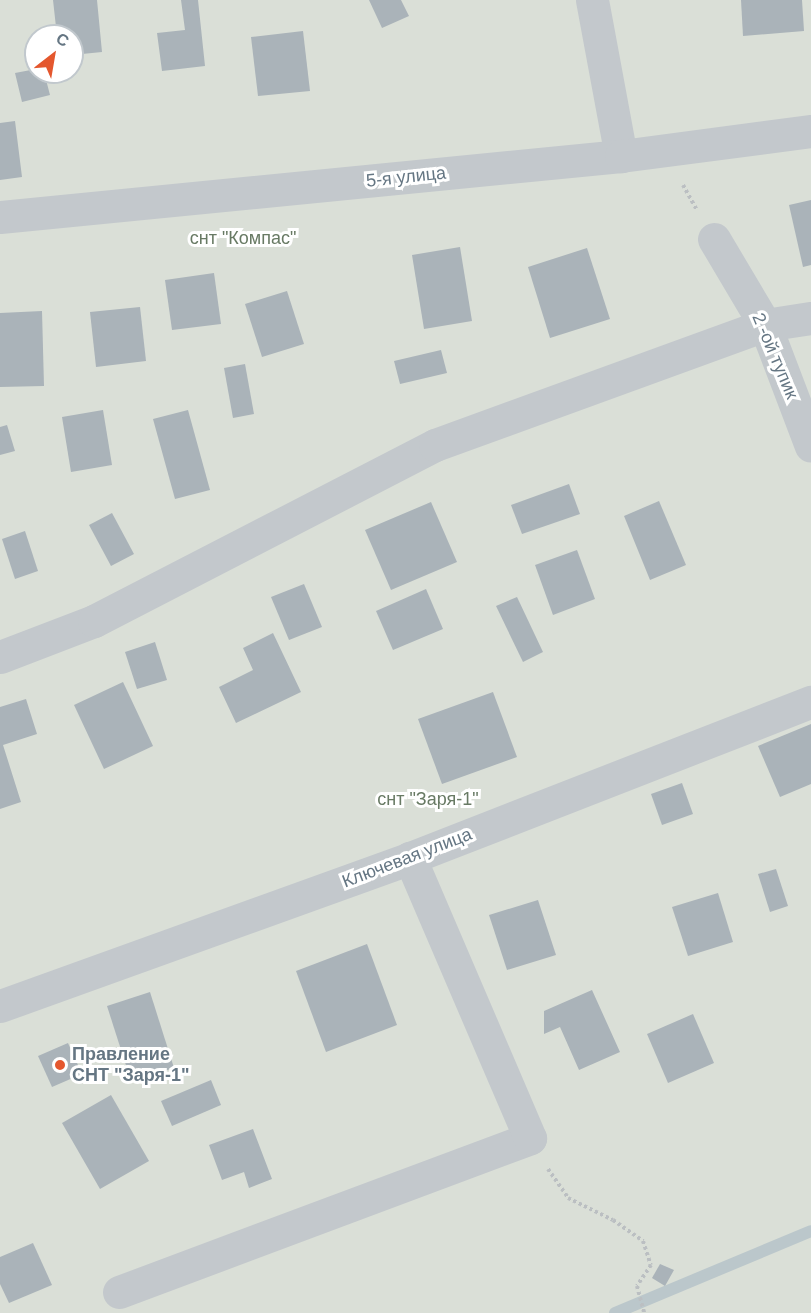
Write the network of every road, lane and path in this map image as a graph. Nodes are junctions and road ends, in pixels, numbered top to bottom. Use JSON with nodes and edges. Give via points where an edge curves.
{"nodes":[{"id":1,"x":592,"y":0,"type":"edge"},
{"id":2,"x":811,"y":131,"type":"edge"},
{"id":3,"x":663,"y":151,"type":"junction"},
{"id":4,"x":621,"y":156,"type":"junction"},
{"id":5,"x":0,"y":217,"type":"edge"},
{"id":6,"x":714,"y":239,"type":"joint"},
{"id":7,"x":811,"y":318,"type":"edge"},
{"id":8,"x":765,"y":325,"type":"junction"},
{"id":9,"x":811,"y":446,"type":"edge"},
{"id":10,"x":0,"y":657,"type":"edge"},
{"id":11,"x":811,"y":702,"type":"edge"},
{"id":12,"x":410,"y":858,"type":"junction"},
{"id":13,"x":0,"y":1006,"type":"edge"},
{"id":14,"x":530,"y":1138,"type":"junction"},
{"id":15,"x":119,"y":1293,"type":"dead end"},
{"id":16,"x":644,"y":1313,"type":"edge"}],
"edges":[{"from":1,"to":4,"type":"street"},
{"from":2,"to":3,"type":"street","name":"5-я улица"},
{"from":3,"to":4,"type":"street","name":"5-я улица"},
{"from":3,"to":6,"type":"path"},
{"from":4,"to":5,"type":"street","name":"5-я улица"},
{"from":6,"to":8,"type":"street","name":"2 -ой тупик"},
{"from":7,"to":8,"type":"street"},
{"from":8,"to":9,"type":"street","name":"2 -ой тупик"},
{"from":8,"to":10,"type":"street","via":[[435,445],[94,621]]},
{"from":11,"to":12,"type":"street","name":"Ключевая улица"},
{"from":12,"to":13,"type":"street","name":"Ключевая улица"},
{"from":12,"to":14,"type":"street"},
{"from":14,"to":15,"type":"street"},
{"from":14,"to":16,"type":"path","via":[[568,1198],[613,1220],[643,1241],[651,1265],[637,1286]]}]}
